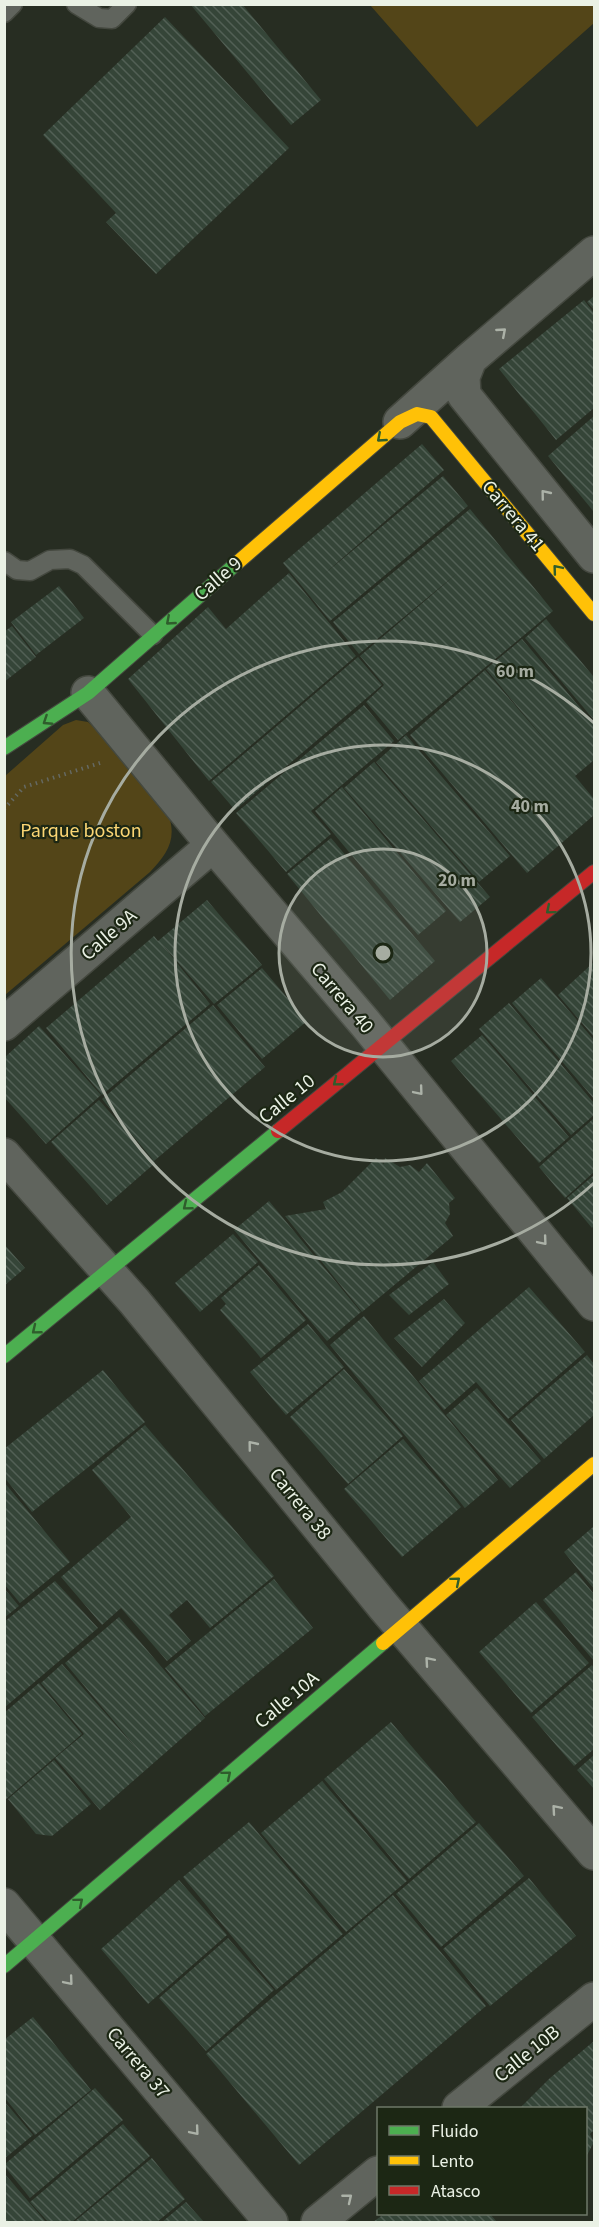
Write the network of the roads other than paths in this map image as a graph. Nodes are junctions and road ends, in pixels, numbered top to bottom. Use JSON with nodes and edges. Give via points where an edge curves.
{"nodes":[{"id":1,"x":13,"y":4,"type":"edge"},
{"id":2,"x":76,"y":4,"type":"edge"},
{"id":3,"x":127,"y":4,"type":"edge"},
{"id":4,"x":4,"y":13,"type":"edge"},
{"id":5,"x":594,"y":253,"type":"edge"},
{"id":6,"x":470,"y":359,"type":"junction"},
{"id":7,"x":416,"y":419,"type":"junction"},
{"id":8,"x":594,"y":556,"type":"edge"},
{"id":9,"x":4,"y":561,"type":"edge"},
{"id":10,"x":594,"y":614,"type":"edge"},
{"id":11,"x":153,"y":635,"type":"junction"},
{"id":12,"x":88,"y":693,"type":"junction"},
{"id":13,"x":4,"y":748,"type":"edge"},
{"id":14,"x":213,"y":845,"type":"junction"},
{"id":15,"x":594,"y":872,"type":"edge"},
{"id":16,"x":4,"y":1024,"type":"edge"},
{"id":17,"x":382,"y":1045,"type":"junction"},
{"id":18,"x":4,"y":1155,"type":"edge"},
{"id":19,"x":107,"y":1271,"type":"junction"},
{"id":20,"x":594,"y":1304,"type":"edge"},
{"id":21,"x":4,"y":1356,"type":"edge"},
{"id":22,"x":594,"y":1464,"type":"edge"},
{"id":23,"x":401,"y":1628,"type":"junction"},
{"id":24,"x":594,"y":1853,"type":"edge"},
{"id":25,"x":4,"y":1905,"type":"edge"},
{"id":26,"x":34,"y":1940,"type":"junction"},
{"id":27,"x":4,"y":1966,"type":"edge"},
{"id":28,"x":594,"y":1999,"type":"edge"},
{"id":29,"x":461,"y":2107,"type":"edge"},
{"id":30,"x":377,"y":2174,"type":"edge"},
{"id":31,"x":271,"y":2223,"type":"edge"},
{"id":32,"x":318,"y":2223,"type":"edge"}],
"edges":[{"from":1,"to":4,"type":"lane"},
{"from":2,"to":3,"type":"lane","via":[[99,18],[112,19]]},
{"from":6,"to":5,"type":"street","one_way":true},
{"from":6,"to":7,"type":"street"},
{"from":8,"to":6,"type":"street","name":"Carrera 41","one_way":true,"via":[[464,395],[463,377]]},
{"from":10,"to":7,"type":"main road","name":"Carrera 41","one_way":true},
{"from":7,"to":11,"type":"main road","name":"Calle 9","one_way":true},
{"from":9,"to":11,"type":"lane","via":[[17,570],[30,571],[50,560],[70,559],[82,564]]},
{"from":11,"to":12,"type":"main road","name":"Calle 9"},
{"from":12,"to":13,"type":"main road","name":"Calle 9","one_way":true},
{"from":12,"to":14,"type":"street","name":"Carrera 40"},
{"from":14,"to":16,"type":"street","name":"Calle 9A"},
{"from":14,"to":17,"type":"street","name":"Carrera 40"},
{"from":15,"to":17,"type":"main road","name":"Calle 10","one_way":true},
{"from":17,"to":19,"type":"main road","name":"Calle 10","one_way":true},
{"from":17,"to":20,"type":"street","name":"Carrera 40","one_way":true},
{"from":18,"to":19,"type":"street","name":"Carrera 38"},
{"from":19,"to":21,"type":"main road","name":"Calle 10","one_way":true},
{"from":23,"to":19,"type":"street","name":"Carrera 38","one_way":true},
{"from":23,"to":22,"type":"main road","name":"Calle 10A","one_way":true},
{"from":24,"to":23,"type":"street","name":"Carrera 38","one_way":true},
{"from":26,"to":23,"type":"main road","name":"Calle 10A","one_way":true},
{"from":25,"to":26,"type":"street","name":"Carrera 37"},
{"from":26,"to":27,"type":"main road","name":"Calle 10A"},
{"from":26,"to":31,"type":"street","name":"Carrera 37","one_way":true},
{"from":28,"to":29,"type":"street","name":"Calle 10B"},
{"from":32,"to":30,"type":"street","one_way":true}]}
